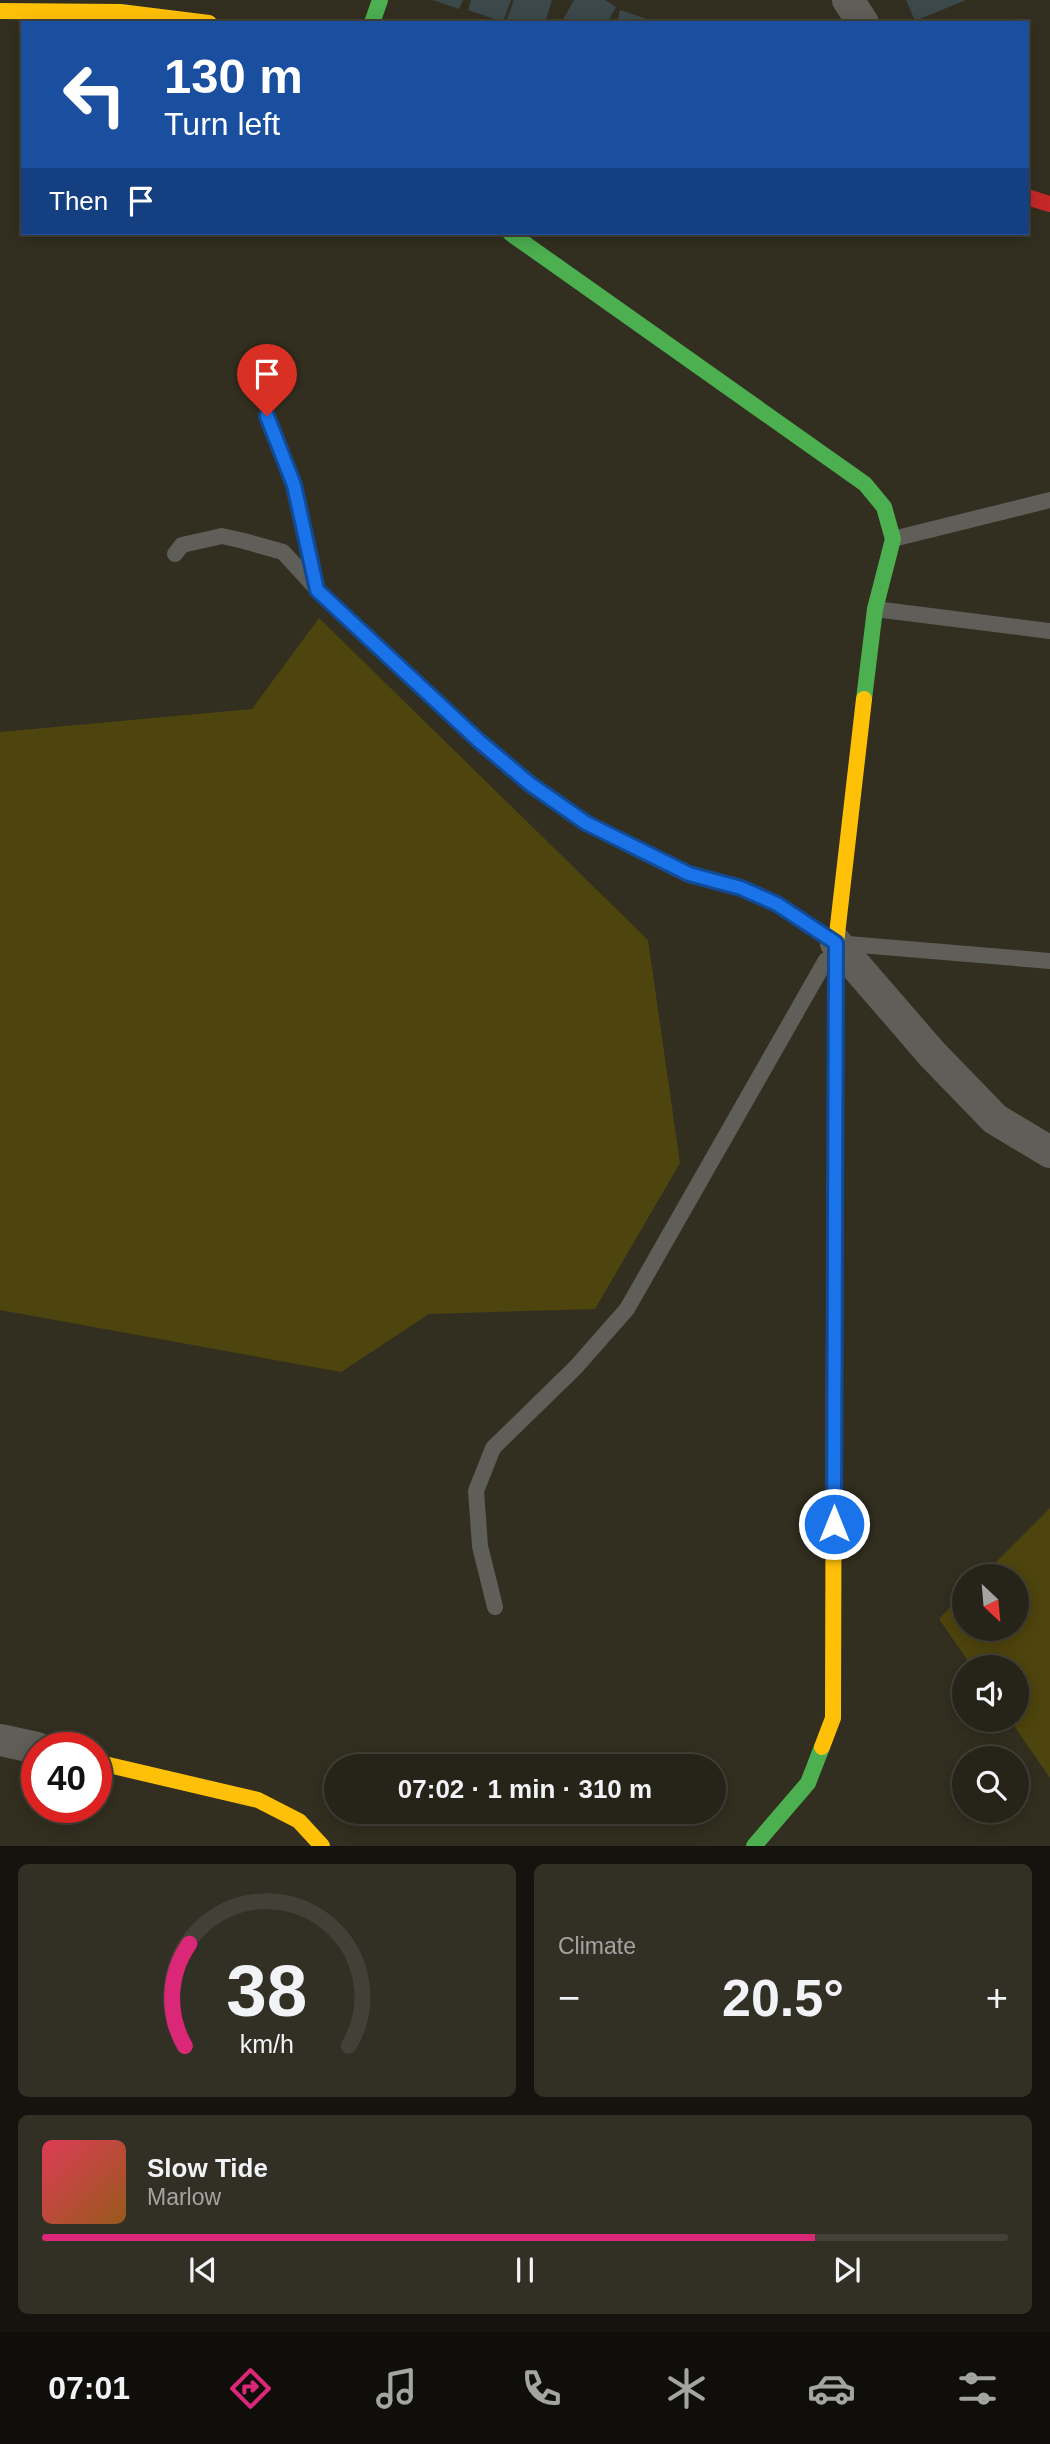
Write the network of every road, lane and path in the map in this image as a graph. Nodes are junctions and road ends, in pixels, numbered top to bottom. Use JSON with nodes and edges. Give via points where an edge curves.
{"nodes":[{"id":1,"x":380,"y":0,"type":"edge"},
{"id":2,"x":848,"y":0,"type":"edge"},
{"id":3,"x":0,"y":11,"type":"edge"},
{"id":4,"x":193,"y":21,"type":"edge"},
{"id":5,"x":373,"y":21,"type":"edge"},
{"id":6,"x":862,"y":21,"type":"edge"},
{"id":7,"x":1029,"y":198,"type":"edge"},
{"id":8,"x":1050,"y":204,"type":"edge"},
{"id":9,"x":513,"y":235,"type":"edge"},
{"id":10,"x":267,"y":416,"type":"dead end"},
{"id":11,"x":1050,"y":500,"type":"edge"},
{"id":12,"x":893,"y":539,"type":"junction"},
{"id":13,"x":175,"y":554,"type":"dead end"},
{"id":14,"x":317,"y":590,"type":"junction"},
{"id":15,"x":875,"y":609,"type":"junction"},
{"id":16,"x":1050,"y":631,"type":"edge"},
{"id":17,"x":836,"y":943,"type":"junction"},
{"id":18,"x":1050,"y":961,"type":"edge"},
{"id":19,"x":1050,"y":1152,"type":"edge"},
{"id":20,"x":495,"y":1607,"type":"dead end"},
{"id":21,"x":0,"y":1740,"type":"edge"},
{"id":22,"x":21,"y":1745,"type":"edge"},
{"id":23,"x":112,"y":1766,"type":"edge"},
{"id":24,"x":322,"y":1846,"type":"edge"},
{"id":25,"x":754,"y":1846,"type":"edge"}],
"edges":[{"from":1,"to":5,"type":"street"},
{"from":2,"to":6,"type":"street"},
{"from":3,"to":4,"type":"street","via":[[120,12]]},
{"from":7,"to":8,"type":"street"},
{"from":9,"to":12,"type":"street","via":[[865,484],[884,507]]},
{"from":10,"to":14,"type":"lane","via":[[294,485]]},
{"from":11,"to":12,"type":"lane"},
{"from":12,"to":15,"type":"street"},
{"from":13,"to":14,"type":"lane","via":[[183,545],[222,536],[244,541],[282,552]]},
{"from":14,"to":17,"type":"lane","via":[[479,741],[586,823],[689,874],[741,888],[777,904]]},
{"from":15,"to":16,"type":"lane"},
{"from":15,"to":17,"type":"street"},
{"from":17,"to":18,"type":"lane"},
{"from":17,"to":19,"type":"street","via":[[995,1119]]},
{"from":17,"to":20,"type":"lane","via":[[627,1308],[576,1367],[493,1448],[476,1491],[480,1546]]},
{"from":17,"to":25,"type":"street","via":[[833,1718],[808,1783]]},
{"from":21,"to":22,"type":"street"},
{"from":23,"to":24,"type":"street","via":[[258,1800],[299,1821]]}]}
